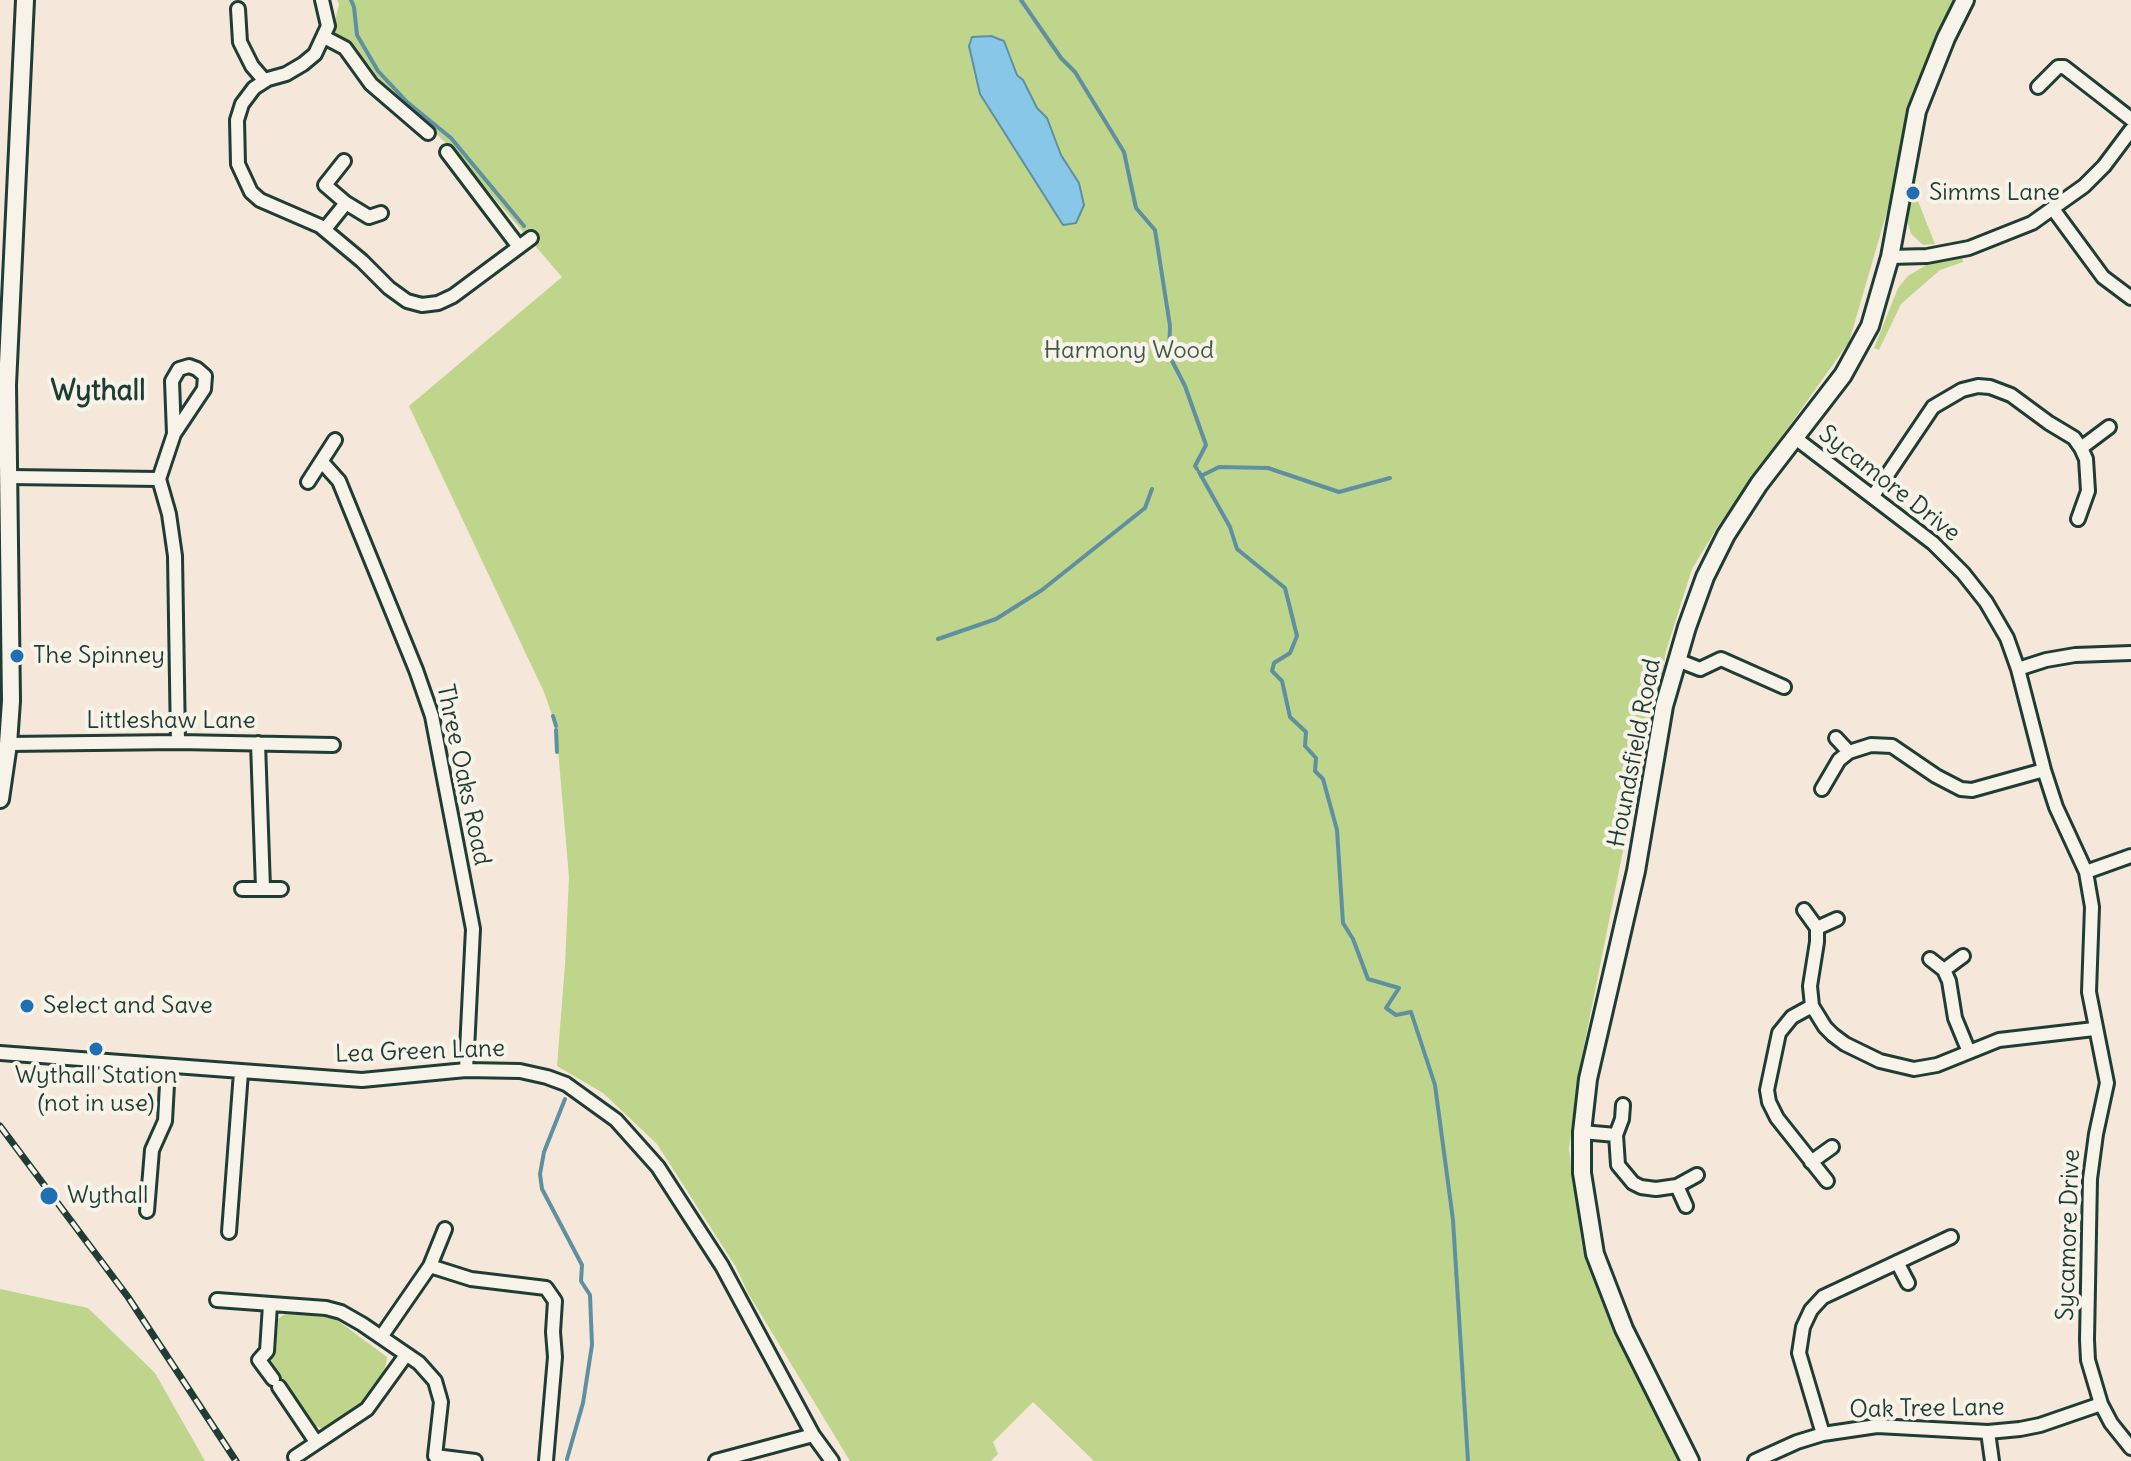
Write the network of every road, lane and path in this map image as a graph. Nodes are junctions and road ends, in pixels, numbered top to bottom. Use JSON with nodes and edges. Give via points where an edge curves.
{"nodes":[{"id":1,"x":25,"y":0,"type":"edge"},
{"id":2,"x":322,"y":0,"type":"edge"},
{"id":3,"x":1965,"y":0,"type":"edge"},
{"id":4,"x":238,"y":9,"type":"dead end"},
{"id":5,"x":324,"y":37,"type":"junction"},
{"id":6,"x":265,"y":81,"type":"junction"},
{"id":7,"x":2038,"y":87,"type":"dead end"},
{"id":8,"x":2131,"y":119,"type":"edge"},
{"id":9,"x":2131,"y":130,"type":"edge"},
{"id":10,"x":428,"y":133,"type":"dead end"},
{"id":11,"x":447,"y":152,"type":"dead end"},
{"id":12,"x":344,"y":161,"type":"dead end"},
{"id":13,"x":346,"y":203,"type":"junction"},
{"id":14,"x":2053,"y":209,"type":"junction"},
{"id":15,"x":381,"y":213,"type":"dead end"},
{"id":16,"x":325,"y":229,"type":"junction"},
{"id":17,"x":531,"y":238,"type":"dead end"},
{"id":18,"x":519,"y":247,"type":"junction"},
{"id":19,"x":1890,"y":257,"type":"junction"},
{"id":20,"x":2131,"y":298,"type":"edge"},
{"id":21,"x":2109,"y":427,"type":"dead end"},
{"id":22,"x":174,"y":434,"type":"junction"},
{"id":23,"x":1794,"y":437,"type":"junction"},
{"id":24,"x":335,"y":440,"type":"dead end"},
{"id":25,"x":2081,"y":448,"type":"junction"},
{"id":26,"x":322,"y":462,"type":"junction"},
{"id":27,"x":10,"y":477,"type":"junction"},
{"id":28,"x":159,"y":479,"type":"junction"},
{"id":29,"x":308,"y":482,"type":"dead end"},
{"id":30,"x":1873,"y":496,"type":"junction"},
{"id":31,"x":2078,"y":519,"type":"dead end"},
{"id":32,"x":2131,"y":653,"type":"edge"},
{"id":33,"x":1677,"y":660,"type":"junction"},
{"id":34,"x":2018,"y":669,"type":"junction"},
{"id":35,"x":1784,"y":687,"type":"dead end"},
{"id":36,"x":1836,"y":738,"type":"dead end"},
{"id":37,"x":178,"y":742,"type":"junction"},
{"id":38,"x":258,"y":743,"type":"junction"},
{"id":39,"x":8,"y":744,"type":"junction"},
{"id":40,"x":333,"y":745,"type":"dead end"},
{"id":41,"x":1849,"y":752,"type":"junction"},
{"id":42,"x":2044,"y":770,"type":"junction"},
{"id":43,"x":1822,"y":789,"type":"dead end"},
{"id":44,"x":0,"y":799,"type":"edge"},
{"id":45,"x":2131,"y":856,"type":"edge"},
{"id":46,"x":2086,"y":872,"type":"junction"},
{"id":47,"x":263,"y":888,"type":"junction"},
{"id":48,"x":242,"y":889,"type":"dead end"},
{"id":49,"x":281,"y":889,"type":"dead end"},
{"id":50,"x":1804,"y":910,"type":"dead end"},
{"id":51,"x":1837,"y":919,"type":"dead end"},
{"id":52,"x":1817,"y":928,"type":"junction"},
{"id":53,"x":1963,"y":956,"type":"dead end"},
{"id":54,"x":1930,"y":959,"type":"dead end"},
{"id":55,"x":1944,"y":970,"type":"junction"},
{"id":56,"x":1812,"y":1006,"type":"junction"},
{"id":57,"x":2094,"y":1029,"type":"junction"},
{"id":58,"x":1969,"y":1052,"type":"junction"},
{"id":59,"x":0,"y":1053,"type":"edge"},
{"id":60,"x":168,"y":1066,"type":"junction"},
{"id":61,"x":466,"y":1070,"type":"junction"},
{"id":62,"x":241,"y":1072,"type":"junction"},
{"id":63,"x":1623,"y":1105,"type":"dead end"},
{"id":64,"x":1582,"y":1132,"type":"junction"},
{"id":65,"x":1616,"y":1135,"type":"junction"},
{"id":66,"x":1832,"y":1147,"type":"dead end"},
{"id":67,"x":1811,"y":1162,"type":"junction"},
{"id":68,"x":1697,"y":1175,"type":"dead end"},
{"id":69,"x":1827,"y":1181,"type":"dead end"},
{"id":70,"x":1677,"y":1186,"type":"junction"},
{"id":71,"x":1686,"y":1206,"type":"dead end"},
{"id":72,"x":147,"y":1211,"type":"dead end"},
{"id":73,"x":445,"y":1229,"type":"dead end"},
{"id":74,"x":229,"y":1232,"type":"dead end"},
{"id":75,"x":1951,"y":1237,"type":"dead end"},
{"id":76,"x":1897,"y":1262,"type":"junction"},
{"id":77,"x":430,"y":1266,"type":"junction"},
{"id":78,"x":1908,"y":1283,"type":"dead end"},
{"id":79,"x":217,"y":1300,"type":"dead end"},
{"id":80,"x":270,"y":1305,"type":"junction"},
{"id":81,"x":381,"y":1337,"type":"junction"},
{"id":82,"x":406,"y":1355,"type":"junction"},
{"id":83,"x":2101,"y":1404,"type":"junction"},
{"id":84,"x":1988,"y":1432,"type":"junction"},
{"id":85,"x":1823,"y":1434,"type":"junction"},
{"id":86,"x":813,"y":1435,"type":"junction"},
{"id":87,"x":316,"y":1442,"type":"junction"},
{"id":88,"x":2131,"y":1448,"type":"edge"},
{"id":89,"x":295,"y":1457,"type":"dead end"},
{"id":90,"x":434,"y":1458,"type":"edge"},
{"id":91,"x":475,"y":1461,"type":"edge"},
{"id":92,"x":546,"y":1461,"type":"edge"},
{"id":93,"x":716,"y":1461,"type":"edge"},
{"id":94,"x":832,"y":1461,"type":"edge"},
{"id":95,"x":1690,"y":1461,"type":"edge"},
{"id":96,"x":1755,"y":1461,"type":"edge"},
{"id":97,"x":1992,"y":1461,"type":"edge"}],
"edges":[{"from":1,"to":27,"type":"street","via":[[10,298]]},
{"from":2,"to":5,"type":"street","via":[[328,26]]},
{"from":3,"to":19,"type":"street","name":"Houndsfield Road","via":[[1917,111]]},
{"from":4,"to":6,"type":"street","via":[[240,42]]},
{"from":5,"to":6,"type":"street","via":[[303,64]]},
{"from":5,"to":10,"type":"street","via":[[345,48],[371,84]]},
{"from":6,"to":16,"type":"street","via":[[242,104],[237,120],[238,164],[245,183],[260,200]]},
{"from":7,"to":8,"type":"street","via":[[2064,67]]},
{"from":9,"to":14,"type":"street","via":[[2104,166]]},
{"from":11,"to":18,"type":"street"},
{"from":12,"to":13,"type":"street","via":[[325,185]]},
{"from":13,"to":15,"type":"street","via":[[369,217]]},
{"from":13,"to":16,"type":"street"},
{"from":14,"to":19,"type":"street","via":[[1969,248]]},
{"from":14,"to":20,"type":"street","via":[[2103,277]]},
{"from":16,"to":18,"type":"street","via":[[389,288],[422,305],[453,296]]},
{"from":17,"to":18,"type":"street"},
{"from":19,"to":23,"type":"street","name":"Houndsfield Road","via":[[1858,351]]},
{"from":21,"to":25,"type":"street"},
{"from":22,"to":22,"type":"street","via":[[204,389],[205,376],[189,366],[179,369],[172,381]]},
{"from":22,"to":28,"type":"street"},
{"from":23,"to":30,"type":"street","name":"Sycamore Drive"},
{"from":23,"to":33,"type":"street","name":"Houndsfield Road","via":[[1726,535],[1705,577]]},
{"from":24,"to":26,"type":"street"},
{"from":25,"to":30,"type":"street","via":[[2011,395],[1978,386],[1951,394],[1933,407]]},
{"from":25,"to":31,"type":"street","via":[[2088,491]]},
{"from":26,"to":29,"type":"street"},
{"from":26,"to":61,"type":"street","name":"Three Oaks Road","via":[[339,481],[432,716],[473,929]]},
{"from":27,"to":28,"type":"street"},
{"from":27,"to":39,"type":"street"},
{"from":28,"to":37,"type":"street","via":[[175,556]]},
{"from":30,"to":34,"type":"street","name":"Sycamore Drive","via":[[1963,573],[2000,626]]},
{"from":32,"to":34,"type":"street","via":[[2075,655]]},
{"from":33,"to":35,"type":"street","via":[[1700,669],[1721,659]]},
{"from":33,"to":64,"type":"street","name":"Houndsfield Road","via":[[1588,1079]]},
{"from":34,"to":42,"type":"street","name":"Sycamore Drive"},
{"from":36,"to":41,"type":"street"},
{"from":37,"to":38,"type":"street","name":"Littleshaw Lane"},
{"from":37,"to":39,"type":"street","name":"Littleshaw Lane"},
{"from":38,"to":40,"type":"street","name":"Littleshaw Lane"},
{"from":38,"to":47,"type":"street"},
{"from":39,"to":44,"type":"street"},
{"from":41,"to":42,"type":"street","via":[[1892,746],[1961,789]]},
{"from":41,"to":43,"type":"street","via":[[1835,764]]},
{"from":42,"to":46,"type":"street","name":"Sycamore Drive"},
{"from":45,"to":46,"type":"street"},
{"from":46,"to":57,"type":"street","name":"Sycamore Drive","via":[[2092,907]]},
{"from":47,"to":48,"type":"street"},
{"from":47,"to":49,"type":"street"},
{"from":50,"to":52,"type":"street"},
{"from":51,"to":52,"type":"street"},
{"from":52,"to":56,"type":"street"},
{"from":53,"to":55,"type":"street"},
{"from":54,"to":55,"type":"street"},
{"from":55,"to":58,"type":"street"},
{"from":56,"to":58,"type":"street","via":[[1833,1035],[1880,1061],[1914,1069]]},
{"from":56,"to":67,"type":"street","via":[[1792,1017],[1779,1033],[1767,1090],[1777,1118]]},
{"from":57,"to":58,"type":"street","via":[[1999,1040]]},
{"from":57,"to":83,"type":"street","name":"Sycamore Drive","via":[[2107,1083],[2090,1179],[2087,1340]]},
{"from":59,"to":60,"type":"street","name":"Lea Green Lane"},
{"from":60,"to":62,"type":"street","name":"Lea Green Lane"},
{"from":60,"to":72,"type":"street","via":[[165,1121],[152,1150]]},
{"from":61,"to":62,"type":"street","name":"Lea Green Lane","via":[[362,1080]]},
{"from":61,"to":86,"type":"street","name":"Lea Green Lane","via":[[547,1077],[585,1095],[616,1120],[681,1200]]},
{"from":62,"to":74,"type":"street"},
{"from":63,"to":65,"type":"street"},
{"from":64,"to":65,"type":"street"},
{"from":64,"to":95,"type":"street","name":"Houndsfield Road","via":[[1582,1173],[1595,1254],[1624,1329]]},
{"from":65,"to":70,"type":"street","via":[[1618,1165],[1633,1183],[1656,1189]]},
{"from":66,"to":67,"type":"street"},
{"from":67,"to":69,"type":"street"},
{"from":68,"to":70,"type":"street"},
{"from":70,"to":71,"type":"street"},
{"from":73,"to":77,"type":"street"},
{"from":75,"to":76,"type":"street"},
{"from":76,"to":78,"type":"street"},
{"from":76,"to":85,"type":"street","via":[[1823,1297],[1803,1327],[1799,1353]]},
{"from":77,"to":81,"type":"street"},
{"from":77,"to":92,"type":"street","via":[[471,1279],[539,1286],[551,1294],[555,1357]]},
{"from":79,"to":80,"type":"street"},
{"from":80,"to":81,"type":"street","via":[[341,1312]]},
{"from":80,"to":87,"type":"street","via":[[267,1351],[259,1360]]},
{"from":81,"to":82,"type":"street"},
{"from":82,"to":87,"type":"street","via":[[367,1409]]},
{"from":82,"to":90,"type":"street","via":[[429,1372],[439,1393]]},
{"from":83,"to":84,"type":"street","name":"Oak Tree Lane","via":[[2040,1425]]},
{"from":83,"to":88,"type":"street","name":"Sycamore Drive"},
{"from":84,"to":85,"type":"street","name":"Oak Tree Lane","via":[[1877,1426]]},
{"from":84,"to":97,"type":"street"},
{"from":85,"to":96,"type":"street","name":"Oak Tree Lane"},
{"from":86,"to":93,"type":"street"},
{"from":86,"to":94,"type":"street","name":"Lea Green Lane"},
{"from":87,"to":89,"type":"street"},
{"from":90,"to":91,"type":"street"}]}
